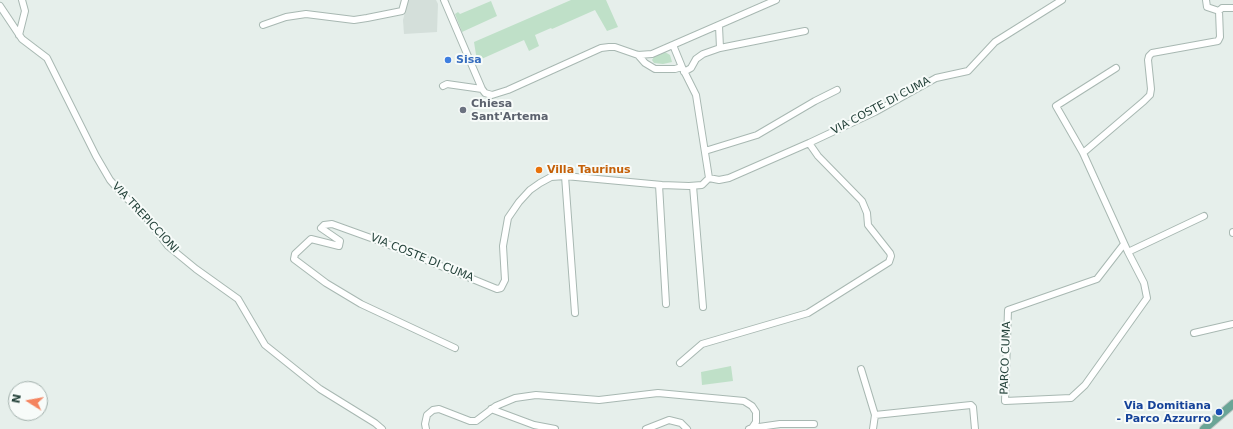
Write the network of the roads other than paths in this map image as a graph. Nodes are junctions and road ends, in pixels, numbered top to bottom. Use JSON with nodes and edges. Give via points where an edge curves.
{"nodes":[{"id":1,"x":22,"y":0,"type":"edge"},
{"id":2,"x":405,"y":0,"type":"edge"},
{"id":3,"x":444,"y":0,"type":"edge"},
{"id":4,"x":776,"y":0,"type":"edge"},
{"id":5,"x":1062,"y":0,"type":"edge"},
{"id":6,"x":1206,"y":0,"type":"edge"},
{"id":7,"x":0,"y":6,"type":"edge"},
{"id":8,"x":1233,"y":8,"type":"edge"},
{"id":9,"x":1219,"y":11,"type":"junction"},
{"id":10,"x":263,"y":25,"type":"dead end"},
{"id":11,"x":719,"y":26,"type":"junction"},
{"id":12,"x":805,"y":31,"type":"dead end"},
{"id":13,"x":19,"y":35,"type":"junction"},
{"id":14,"x":676,"y":44,"type":"junction"},
{"id":15,"x":720,"y":48,"type":"junction"},
{"id":16,"x":652,"y":54,"type":"junction"},
{"id":17,"x":638,"y":55,"type":"junction"},
{"id":18,"x":650,"y":66,"type":"junction"},
{"id":19,"x":1116,"y":68,"type":"dead end"},
{"id":20,"x":683,"y":69,"type":"junction"},
{"id":21,"x":443,"y":86,"type":"dead end"},
{"id":22,"x":482,"y":89,"type":"junction"},
{"id":23,"x":837,"y":90,"type":"dead end"},
{"id":24,"x":809,"y":143,"type":"junction"},
{"id":25,"x":705,"y":151,"type":"junction"},
{"id":26,"x":1083,"y":153,"type":"junction"},
{"id":27,"x":566,"y":176,"type":"junction"},
{"id":28,"x":709,"y":178,"type":"junction"},
{"id":29,"x":659,"y":185,"type":"junction"},
{"id":30,"x":694,"y":186,"type":"junction"},
{"id":31,"x":1204,"y":216,"type":"dead end"},
{"id":32,"x":1124,"y":244,"type":"junction"},
{"id":33,"x":1128,"y":252,"type":"junction"},
{"id":34,"x":666,"y":304,"type":"dead end"},
{"id":35,"x":703,"y":307,"type":"dead end"},
{"id":36,"x":575,"y":313,"type":"dead end"},
{"id":37,"x":1233,"y":324,"type":"edge"},
{"id":38,"x":1194,"y":333,"type":"dead end"},
{"id":39,"x":455,"y":348,"type":"dead end"},
{"id":40,"x":680,"y":363,"type":"dead end"},
{"id":41,"x":861,"y":369,"type":"dead end"},
{"id":42,"x":1233,"y":404,"type":"edge"},
{"id":43,"x":491,"y":409,"type":"junction"},
{"id":44,"x":875,"y":415,"type":"junction"},
{"id":45,"x":814,"y":424,"type":"dead end"},
{"id":46,"x":750,"y":428,"type":"edge"},
{"id":47,"x":382,"y":429,"type":"edge"},
{"id":48,"x":426,"y":429,"type":"edge"},
{"id":49,"x":555,"y":429,"type":"edge"},
{"id":50,"x":646,"y":429,"type":"edge"},
{"id":51,"x":687,"y":429,"type":"edge"},
{"id":52,"x":874,"y":429,"type":"edge"},
{"id":53,"x":975,"y":429,"type":"edge"},
{"id":54,"x":1204,"y":429,"type":"edge"}],
"edges":[{"from":1,"to":13,"type":"street","via":[[25,11]]},
{"from":2,"to":10,"type":"street","via":[[402,10],[367,18],[354,20],[306,14],[286,17]]},
{"from":3,"to":22,"type":"street"},
{"from":4,"to":11,"type":"street"},
{"from":5,"to":24,"type":"street","name":"VIA COSTE DI CUMA","via":[[995,42],[968,70],[936,78],[875,112]]},
{"from":6,"to":9,"type":"street","via":[[1207,7]]},
{"from":7,"to":13,"type":"street","name":"VIA TREPICCIONI"},
{"from":8,"to":9,"type":"street","via":[[1222,8]]},
{"from":9,"to":26,"type":"street","via":[[1218,41],[1152,53],[1148,60],[1150,95]]},
{"from":11,"to":14,"type":"street"},
{"from":11,"to":15,"type":"street"},
{"from":12,"to":15,"type":"street"},
{"from":13,"to":47,"type":"street","name":"VIA TREPICCIONI","via":[[47,58],[110,180],[143,213],[168,246],[238,299],[264,345],[320,389]]},
{"from":14,"to":16,"type":"street"},
{"from":14,"to":20,"type":"street"},
{"from":15,"to":20,"type":"street","via":[[703,54],[696,59],[691,68]]},
{"from":16,"to":17,"type":"street"},
{"from":16,"to":18,"type":"street","via":[[648,60]]},
{"from":17,"to":18,"type":"street"},
{"from":17,"to":22,"type":"street","via":[[623,49],[601,48],[495,95]]},
{"from":18,"to":20,"type":"street","via":[[658,69]]},
{"from":19,"to":26,"type":"street","name":"PARCO CUMA","via":[[1056,106]]},
{"from":20,"to":25,"type":"street","via":[[696,95]]},
{"from":21,"to":22,"type":"street","via":[[447,84]]},
{"from":23,"to":25,"type":"street","via":[[757,134]]},
{"from":24,"to":28,"type":"street","name":"VIA COSTE DI CUMA","via":[[729,178]]},
{"from":24,"to":40,"type":"street","via":[[818,156],[862,201],[867,212],[868,225],[890,253],[889,262],[808,313],[702,344]]},
{"from":25,"to":28,"type":"street"},
{"from":26,"to":32,"type":"street","name":"PARCO CUMA"},
{"from":27,"to":29,"type":"street","name":"VIA COSTE DI CUMA"},
{"from":27,"to":36,"type":"street"},
{"from":27,"to":39,"type":"street","name":"VIA COSTE DI CUMA","via":[[551,177],[540,183],[530,190],[510,214],[503,246],[505,280],[501,288],[497,289],[332,224],[321,228],[340,241],[339,246],[311,239],[294,254],[294,259],[326,283],[361,304]]},
{"from":28,"to":30,"type":"street","name":"VIA COSTE DI CUMA"},
{"from":29,"to":30,"type":"street","name":"VIA COSTE DI CUMA"},
{"from":29,"to":34,"type":"street"},
{"from":30,"to":35,"type":"street"},
{"from":31,"to":33,"type":"street"},
{"from":32,"to":33,"type":"street","name":"PARCO CUMA"},
{"from":32,"to":33,"type":"street","name":"PARCO CUMA","via":[[1097,279],[1008,310],[1005,401],[1071,398],[1085,385],[1147,298],[1144,283]]},
{"from":37,"to":38,"type":"street"},
{"from":41,"to":44,"type":"street"},
{"from":42,"to":54,"type":"main road"},
{"from":43,"to":46,"type":"street","via":[[515,398],[536,395],[599,400],[658,393],[744,401],[756,412],[756,422]]},
{"from":43,"to":48,"type":"street","via":[[476,421],[438,409],[432,410],[427,415]]},
{"from":43,"to":49,"type":"street","via":[[534,425]]},
{"from":44,"to":52,"type":"street"},
{"from":44,"to":53,"type":"street","via":[[971,406],[974,407]]},
{"from":45,"to":46,"type":"street","via":[[780,424]]},
{"from":50,"to":51,"type":"street","via":[[669,420],[681,422]]}]}
